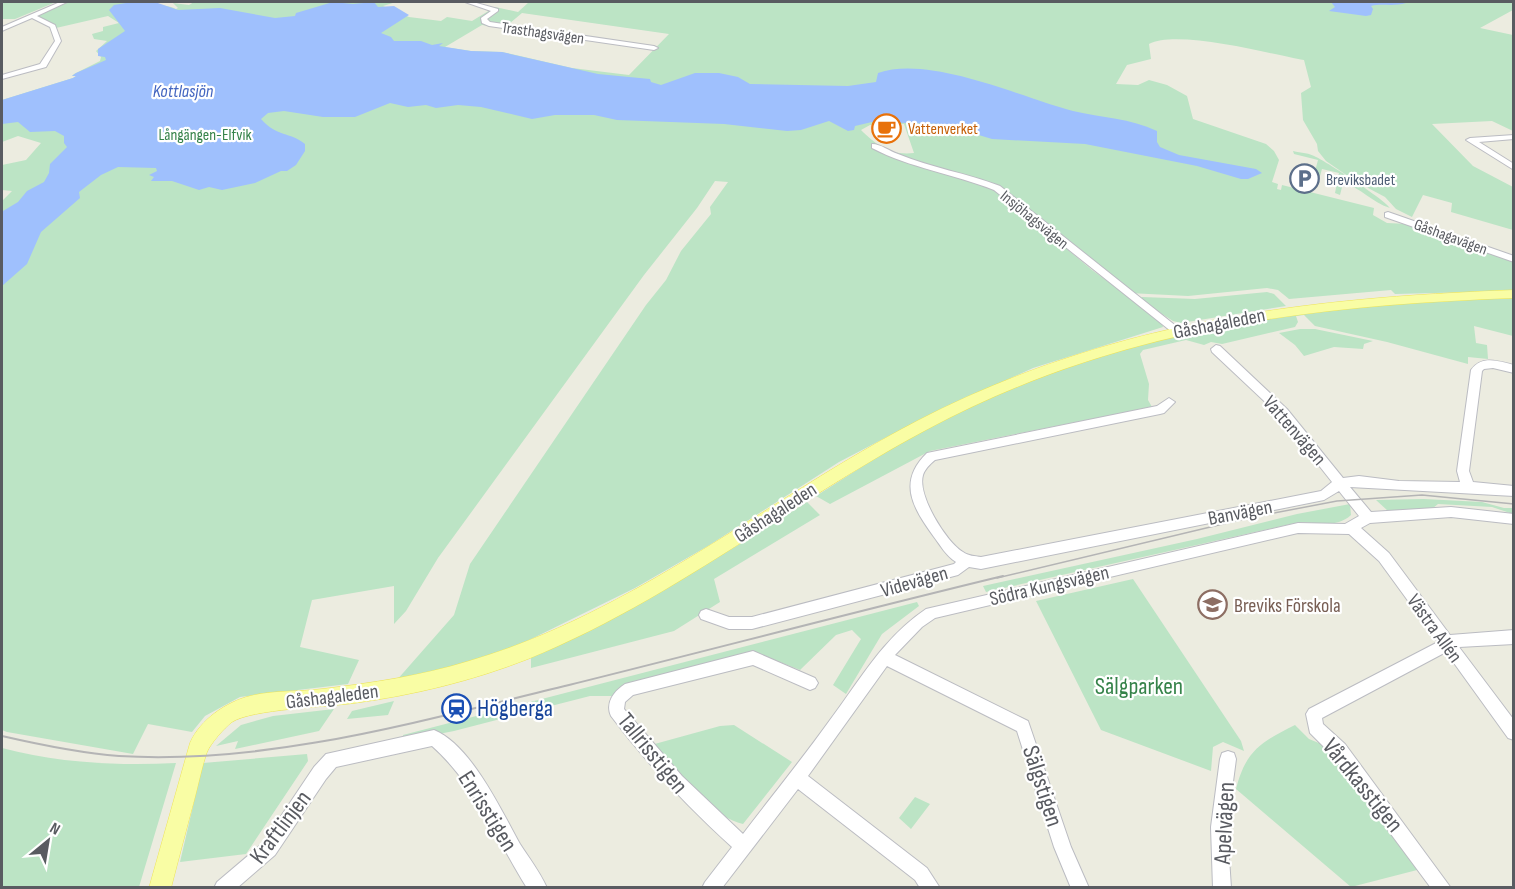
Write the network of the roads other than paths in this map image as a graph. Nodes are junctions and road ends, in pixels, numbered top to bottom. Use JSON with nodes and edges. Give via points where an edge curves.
{"nodes":[{"id":1,"x":64,"y":2,"type":"edge"},
{"id":2,"x":468,"y":2,"type":"edge"},
{"id":3,"x":32,"y":16,"type":"junction"},
{"id":4,"x":3,"y":27,"type":"edge"},
{"id":5,"x":654,"y":48,"type":"dead end"},
{"id":6,"x":2,"y":76,"type":"edge"},
{"id":7,"x":1514,"y":137,"type":"edge"},
{"id":8,"x":875,"y":146,"type":"dead end"},
{"id":9,"x":1514,"y":168,"type":"edge"},
{"id":10,"x":1388,"y":215,"type":"dead end"},
{"id":11,"x":1514,"y":259,"type":"edge"},
{"id":12,"x":1514,"y":294,"type":"edge"},
{"id":13,"x":1176,"y":330,"type":"junction"},
{"id":14,"x":1215,"y":349,"type":"dead end"},
{"id":15,"x":1514,"y":369,"type":"edge"},
{"id":16,"x":1169,"y":402,"type":"dead end"},
{"id":17,"x":1340,"y":483,"type":"junction"},
{"id":18,"x":1468,"y":487,"type":"junction"},
{"id":19,"x":1514,"y":491,"type":"edge"},
{"id":20,"x":1368,"y":518,"type":"junction"},
{"id":21,"x":1514,"y":519,"type":"edge"},
{"id":22,"x":1352,"y":528,"type":"junction"},
{"id":23,"x":966,"y":561,"type":"junction"},
{"id":24,"x":706,"y":615,"type":"dead end"},
{"id":25,"x":1514,"y":637,"type":"edge"},
{"id":26,"x":1447,"y":645,"type":"junction"},
{"id":27,"x":886,"y":658,"type":"junction"},
{"id":28,"x":810,"y":683,"type":"dead end"},
{"id":29,"x":1514,"y":733,"type":"edge"},
{"id":30,"x":434,"y":738,"type":"joint"},
{"id":31,"x":1228,"y":759,"type":"dead end"},
{"id":32,"x":797,"y":778,"type":"junction"},
{"id":33,"x":744,"y":846,"type":"junction"},
{"id":34,"x":160,"y":888,"type":"edge"},
{"id":35,"x":223,"y":888,"type":"edge"},
{"id":36,"x":538,"y":888,"type":"edge"},
{"id":37,"x":711,"y":888,"type":"edge"},
{"id":38,"x":931,"y":888,"type":"edge"},
{"id":39,"x":1080,"y":888,"type":"edge"},
{"id":40,"x":1222,"y":888,"type":"edge"},
{"id":41,"x":1442,"y":888,"type":"edge"}],
"edges":[{"from":1,"to":3,"type":"street"},
{"from":2,"to":5,"type":"street","name":"Trasthagsvägen","via":[[496,10],[484,18],[489,24]]},
{"from":3,"to":4,"type":"street"},
{"from":3,"to":6,"type":"street","via":[[53,26],[58,41],[43,65]]},
{"from":7,"to":9,"type":"street","via":[[1468,140]]},
{"from":8,"to":13,"type":"street","name":"Insjöhagsvägen","via":[[900,159],[997,188]]},
{"from":10,"to":11,"type":"street","name":"Gåshagavägen"},
{"from":12,"to":13,"type":"main road","name":"Gåshagaleden","via":[[1342,303]]},
{"from":13,"to":34,"type":"main road","name":"Gåshagaleden","via":[[1036,373],[928,421],[684,569],[525,652],[421,683],[358,695],[251,705],[225,716],[207,733],[196,751]]},
{"from":14,"to":17,"type":"street","name":"Vattenvägen","via":[[1274,402]]},
{"from":15,"to":18,"type":"street","via":[[1493,364],[1481,365],[1477,370],[1463,471]]},
{"from":16,"to":23,"type":"street","name":"Videvägen","via":[[1160,410],[931,456],[920,464],[916,479],[922,508],[956,556]]},
{"from":17,"to":18,"type":"street"},
{"from":17,"to":20,"type":"street","name":"Vattenvägen"},
{"from":17,"to":23,"type":"street","name":"Banvägen","via":[[1324,495],[981,563]]},
{"from":18,"to":19,"type":"street"},
{"from":20,"to":21,"type":"street","name":"Södra Kungsvägen","via":[[1451,512]]},
{"from":20,"to":22,"type":"street","name":"Södra Kungsvägen"},
{"from":22,"to":26,"type":"street","name":"Västra Allén","via":[[1384,557]]},
{"from":22,"to":27,"type":"street","name":"Södra Kungsvägen","via":[[1298,528],[946,608],[919,620]]},
{"from":23,"to":24,"type":"street","name":"Videvägen","via":[[946,573],[752,623],[729,623]]},
{"from":25,"to":26,"type":"street","via":[[1453,641]]},
{"from":26,"to":29,"type":"street","name":"Västra Allén"},
{"from":26,"to":41,"type":"street","name":"Vårdkasstigen","via":[[1314,714],[1316,728],[1339,750]]},
{"from":27,"to":32,"type":"street","name":"Södra Kungsvägen"},
{"from":27,"to":39,"type":"street","name":"Sälgstigen","via":[[1023,726]]},
{"from":28,"to":33,"type":"street","name":"Tallrisstigen","via":[[753,658],[630,689],[616,701],[615,711],[641,746],[689,798]]},
{"from":30,"to":35,"type":"street","name":"Kraftlinjen","via":[[332,760],[269,849]]},
{"from":30,"to":36,"type":"street","name":"Enrisstigen","via":[[465,770]]},
{"from":31,"to":40,"type":"street","name":"Apelvägen","via":[[1219,827]]},
{"from":32,"to":33,"type":"street","name":"Södra Kungsvägen"},
{"from":32,"to":38,"type":"street","via":[[921,874]]},
{"from":33,"to":37,"type":"street","name":"Södra Kungsvägen"}]}
